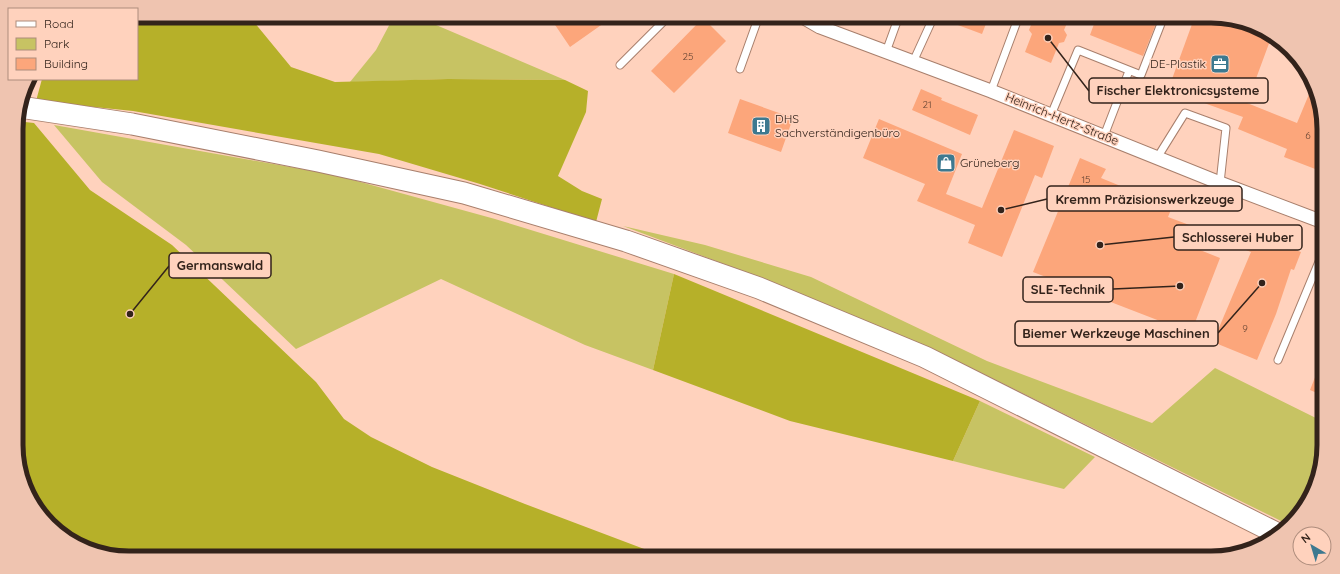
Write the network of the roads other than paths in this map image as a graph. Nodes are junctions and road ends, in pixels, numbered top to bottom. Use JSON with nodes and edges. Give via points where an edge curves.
{"nodes":[{"id":1,"x":662,"y":23,"type":"edge"},
{"id":2,"x":756,"y":23,"type":"edge"},
{"id":3,"x":813,"y":23,"type":"edge"},
{"id":4,"x":896,"y":23,"type":"edge"},
{"id":5,"x":931,"y":23,"type":"edge"},
{"id":6,"x":1016,"y":23,"type":"edge"},
{"id":7,"x":1161,"y":23,"type":"edge"},
{"id":8,"x":886,"y":52,"type":"junction"},
{"id":9,"x":913,"y":62,"type":"junction"},
{"id":10,"x":620,"y":65,"type":"dead end"},
{"id":11,"x":740,"y":68,"type":"dead end"},
{"id":12,"x":1129,"y":71,"type":"junction"},
{"id":13,"x":991,"y":91,"type":"junction"},
{"id":14,"x":25,"y":108,"type":"edge"},
{"id":15,"x":1051,"y":115,"type":"junction"},
{"id":16,"x":1104,"y":136,"type":"junction"},
{"id":17,"x":1157,"y":158,"type":"junction"},
{"id":18,"x":1220,"y":183,"type":"junction"},
{"id":19,"x":1317,"y":220,"type":"edge"},
{"id":20,"x":1317,"y":266,"type":"edge"},
{"id":21,"x":1278,"y":360,"type":"dead end"},
{"id":22,"x":1272,"y":531,"type":"edge"}],
"edges":[{"from":1,"to":10,"type":"lane"},
{"from":2,"to":11,"type":"lane"},
{"from":3,"to":8,"type":"street","name":"Heinrich-Hertz-Straße"},
{"from":4,"to":8,"type":"lane"},
{"from":5,"to":9,"type":"lane"},
{"from":6,"to":13,"type":"lane"},
{"from":7,"to":12,"type":"lane","via":[[1141,75]]},
{"from":8,"to":9,"type":"street","name":"Heinrich-Hertz-Straße"},
{"from":9,"to":13,"type":"street","name":"Heinrich-Hertz-Straße"},
{"from":12,"to":15,"type":"lane","via":[[1078,50]]},
{"from":12,"to":16,"type":"lane"},
{"from":13,"to":15,"type":"street","name":"Heinrich-Hertz-Straße"},
{"from":14,"to":22,"type":"main road","via":[[132,124],[464,193],[626,241],[759,288],[925,357]]},
{"from":15,"to":16,"type":"street","name":"Heinrich-Hertz-Straße"},
{"from":16,"to":17,"type":"street","name":"Heinrich-Hertz-Straße"},
{"from":17,"to":18,"type":"street","name":"Heinrich-Hertz-Straße"},
{"from":17,"to":18,"type":"lane","via":[[1185,113],[1226,128]]},
{"from":18,"to":19,"type":"street","name":"Heinrich-Hertz-Straße"},
{"from":20,"to":21,"type":"lane"}]}
